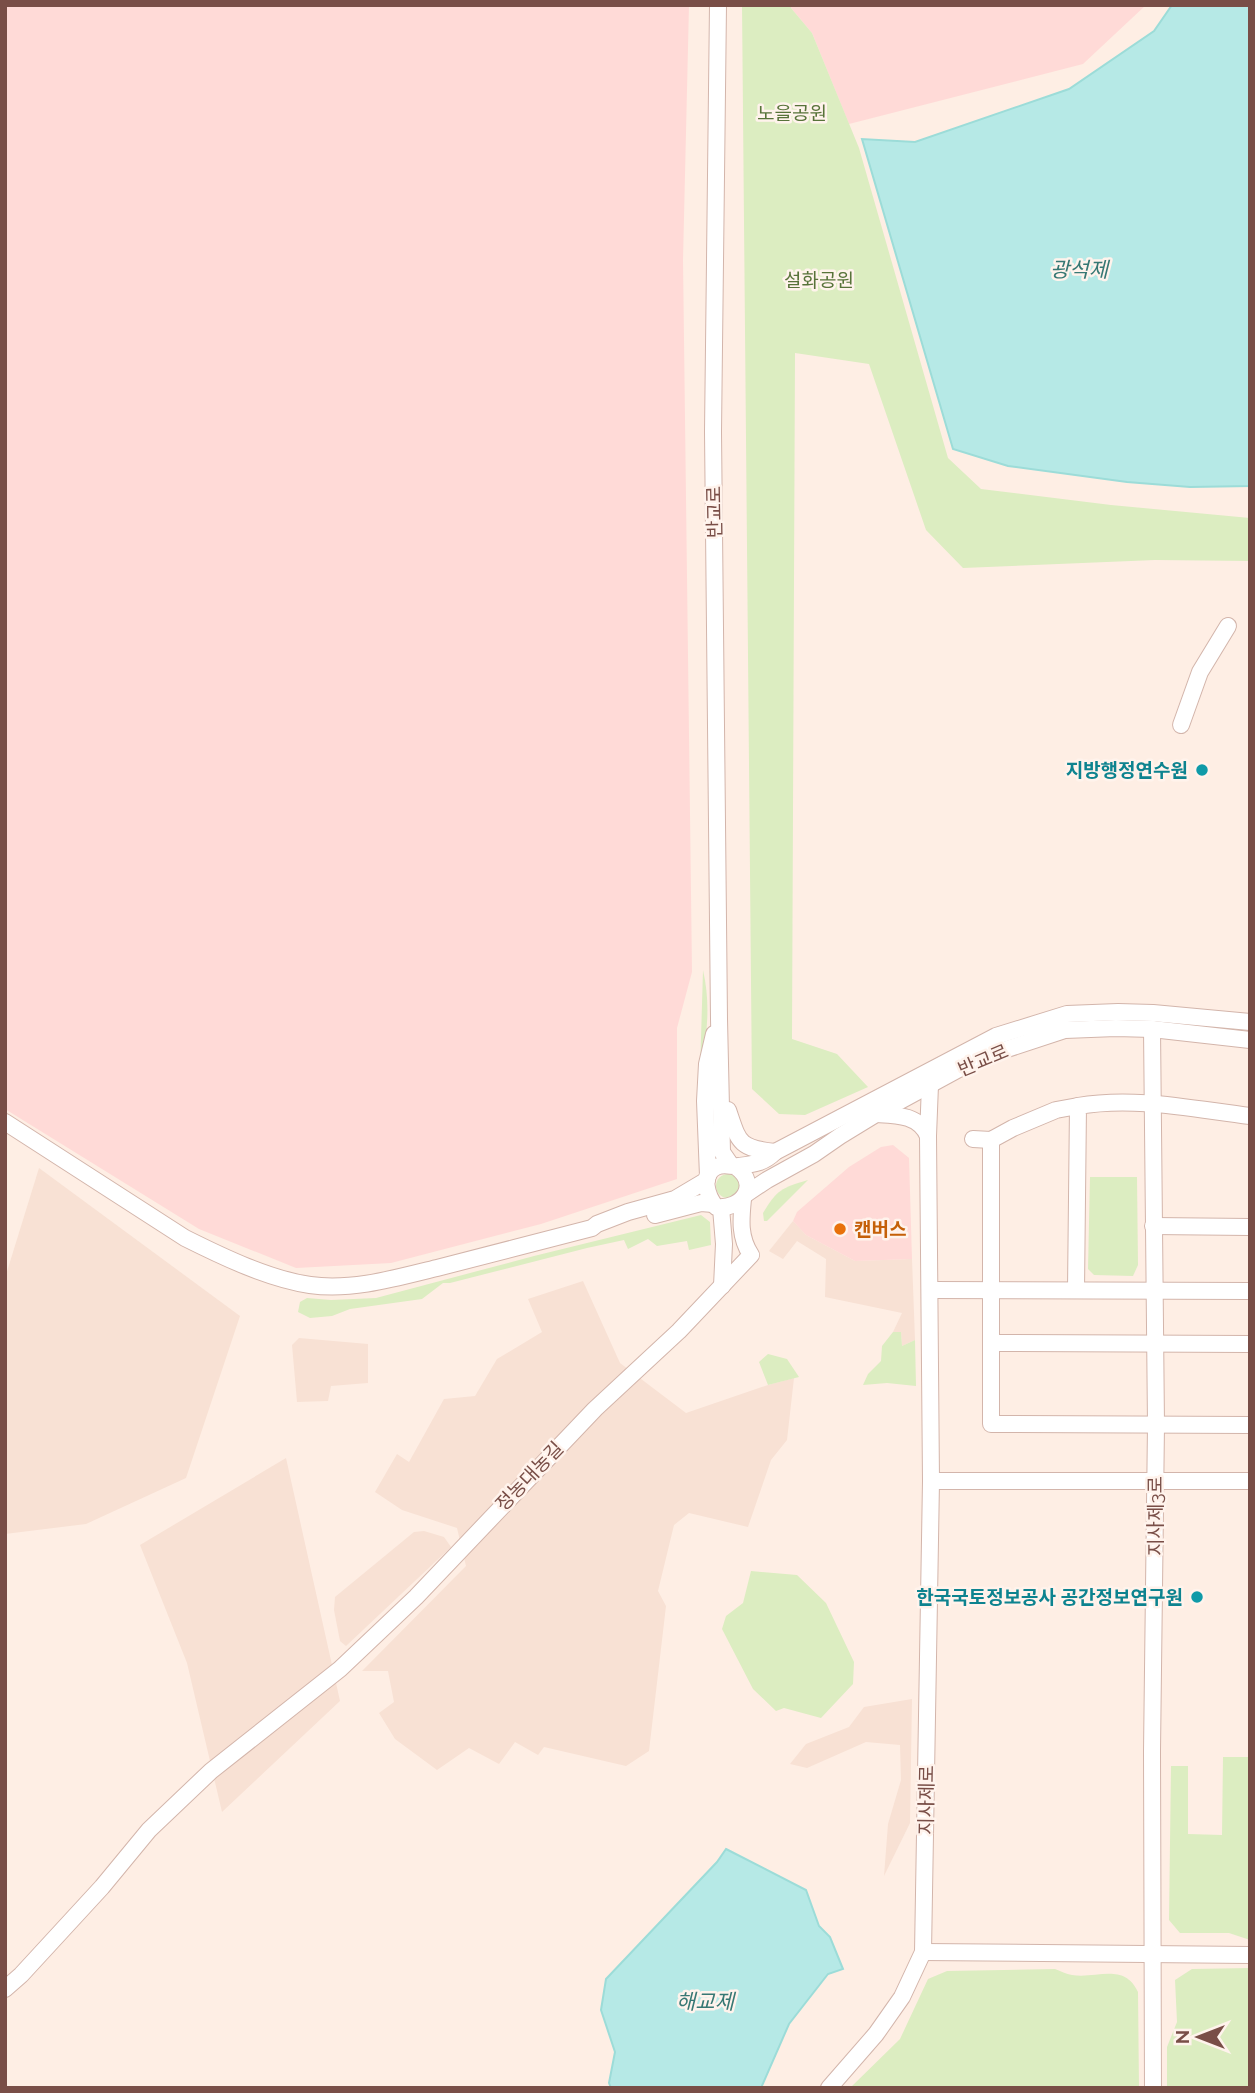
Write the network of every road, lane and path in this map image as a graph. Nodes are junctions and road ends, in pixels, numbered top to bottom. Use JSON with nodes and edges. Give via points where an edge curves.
{"nodes":[{"id":1,"x":718,"y":5,"type":"edge"},
{"id":2,"x":1228,"y":626,"type":"dead end"},
{"id":3,"x":1181,"y":725,"type":"dead end"},
{"id":4,"x":719,"y":1018,"type":"junction"},
{"id":5,"x":1250,"y":1022,"type":"edge"},
{"id":6,"x":1152,"y":1029,"type":"junction"},
{"id":7,"x":1250,"y":1040,"type":"edge"},
{"id":8,"x":930,"y":1085,"type":"junction"},
{"id":9,"x":722,"y":1099,"type":"junction"},
{"id":10,"x":1154,"y":1104,"type":"junction"},
{"id":11,"x":1078,"y":1106,"type":"junction"},
{"id":12,"x":876,"y":1114,"type":"junction"},
{"id":13,"x":1250,"y":1116,"type":"edge"},
{"id":14,"x":5,"y":1122,"type":"edge"},
{"id":15,"x":928,"y":1136,"type":"junction"},
{"id":16,"x":973,"y":1139,"type":"dead end"},
{"id":17,"x":991,"y":1140,"type":"junction"},
{"id":18,"x":775,"y":1152,"type":"junction"},
{"id":19,"x":734,"y":1166,"type":"junction"},
{"id":20,"x":708,"y":1178,"type":"junction"},
{"id":21,"x":745,"y":1196,"type":"junction"},
{"id":22,"x":717,"y":1206,"type":"junction"},
{"id":23,"x":1153,"y":1226,"type":"junction"},
{"id":24,"x":1250,"y":1227,"type":"edge"},
{"id":25,"x":592,"y":1228,"type":"junction"},
{"id":26,"x":724,"y":1244,"type":"junction"},
{"id":27,"x":746,"y":1259,"type":"junction"},
{"id":28,"x":722,"y":1286,"type":"junction"},
{"id":29,"x":991,"y":1289,"type":"junction"},
{"id":30,"x":930,"y":1290,"type":"junction"},
{"id":31,"x":1076,"y":1290,"type":"junction"},
{"id":32,"x":1153,"y":1290,"type":"junction"},
{"id":33,"x":1250,"y":1291,"type":"edge"},
{"id":34,"x":992,"y":1343,"type":"junction"},
{"id":35,"x":1154,"y":1343,"type":"junction"},
{"id":36,"x":1250,"y":1344,"type":"edge"},
{"id":37,"x":1156,"y":1425,"type":"junction"},
{"id":38,"x":1250,"y":1425,"type":"edge"},
{"id":39,"x":930,"y":1481,"type":"junction"},
{"id":40,"x":1156,"y":1481,"type":"junction"},
{"id":41,"x":1250,"y":1481,"type":"edge"},
{"id":42,"x":923,"y":1952,"type":"junction"},
{"id":43,"x":1154,"y":1955,"type":"junction"},
{"id":44,"x":1250,"y":1955,"type":"edge"},
{"id":45,"x":5,"y":1989,"type":"edge"},
{"id":46,"x":829,"y":2088,"type":"edge"},
{"id":47,"x":1153,"y":2088,"type":"edge"}],
"edges":[{"from":1,"to":4,"type":"street","name":"반교로","via":[[713,432]]},
{"from":2,"to":3,"type":"street","via":[[1200,672]]},
{"from":4,"to":9,"type":"street","name":"반교로"},
{"from":4,"to":20,"type":"street","name":"반교로","via":[[707,1064]]},
{"from":5,"to":18,"type":"street","name":"반교로","via":[[1142,1013],[1067,1014],[996,1036]]},
{"from":6,"to":7,"type":"street","name":"반교로"},
{"from":6,"to":8,"type":"street","name":"반교로","via":[[1065,1030],[995,1053]]},
{"from":6,"to":10,"type":"street","name":"지사제3로"},
{"from":8,"to":12,"type":"street","name":"반교로"},
{"from":8,"to":15,"type":"street","name":"지사제로"},
{"from":9,"to":18,"type":"street","via":[[743,1144]]},
{"from":9,"to":19,"type":"street","name":"반교로","via":[[722,1152]]},
{"from":10,"to":11,"type":"street"},
{"from":10,"to":13,"type":"street"},
{"from":10,"to":23,"type":"street","name":"지사제3로"},
{"from":11,"to":17,"type":"street","via":[[1056,1110]]},
{"from":11,"to":31,"type":"street"},
{"from":12,"to":15,"type":"street","via":[[915,1120]]},
{"from":12,"to":21,"type":"street","name":"반교로"},
{"from":14,"to":25,"type":"street","via":[[186,1238],[292,1282],[314,1286],[376,1283]]},
{"from":15,"to":30,"type":"street","name":"지사제로"},
{"from":16,"to":17,"type":"street"},
{"from":17,"to":29,"type":"street"},
{"from":18,"to":19,"type":"street","name":"반교로","via":[[766,1160]]},
{"from":19,"to":20,"type":"street","via":[[718,1166]]},
{"from":19,"to":21,"type":"street","via":[[746,1179]]},
{"from":20,"to":22,"type":"street","via":[[707,1193]]},
{"from":20,"to":25,"type":"street","via":[[675,1199]]},
{"from":21,"to":22,"type":"street","via":[[732,1207]]},
{"from":21,"to":27,"type":"street","via":[[742,1234]]},
{"from":22,"to":25,"type":"street","via":[[701,1203],[600,1230]]},
{"from":22,"to":26,"type":"street"},
{"from":23,"to":24,"type":"street"},
{"from":23,"to":32,"type":"street","name":"지사제3로"},
{"from":26,"to":27,"type":"street"},
{"from":26,"to":28,"type":"street"},
{"from":27,"to":28,"type":"street","name":"정농대농길"},
{"from":28,"to":45,"type":"street","name":"정농대농길","via":[[595,1409],[416,1597],[340,1669],[211,1771],[149,1830]]},
{"from":29,"to":30,"type":"street"},
{"from":29,"to":31,"type":"street"},
{"from":29,"to":34,"type":"street"},
{"from":30,"to":39,"type":"street","name":"지사제로"},
{"from":31,"to":32,"type":"street"},
{"from":32,"to":33,"type":"street"},
{"from":32,"to":35,"type":"street","name":"지사제3로"},
{"from":34,"to":35,"type":"street"},
{"from":34,"to":37,"type":"street","via":[[991,1424]]},
{"from":35,"to":36,"type":"street"},
{"from":35,"to":37,"type":"street","name":"지사제3로"},
{"from":37,"to":38,"type":"street"},
{"from":37,"to":40,"type":"street","name":"지사제3로"},
{"from":39,"to":40,"type":"street"},
{"from":39,"to":42,"type":"street","name":"지사제로"},
{"from":40,"to":41,"type":"street"},
{"from":40,"to":43,"type":"street","name":"지사제3로"},
{"from":42,"to":43,"type":"street"},
{"from":42,"to":46,"type":"street","name":"지사제로","via":[[902,1997]]},
{"from":43,"to":44,"type":"street"},
{"from":43,"to":47,"type":"street","name":"지사제3로"}]}
